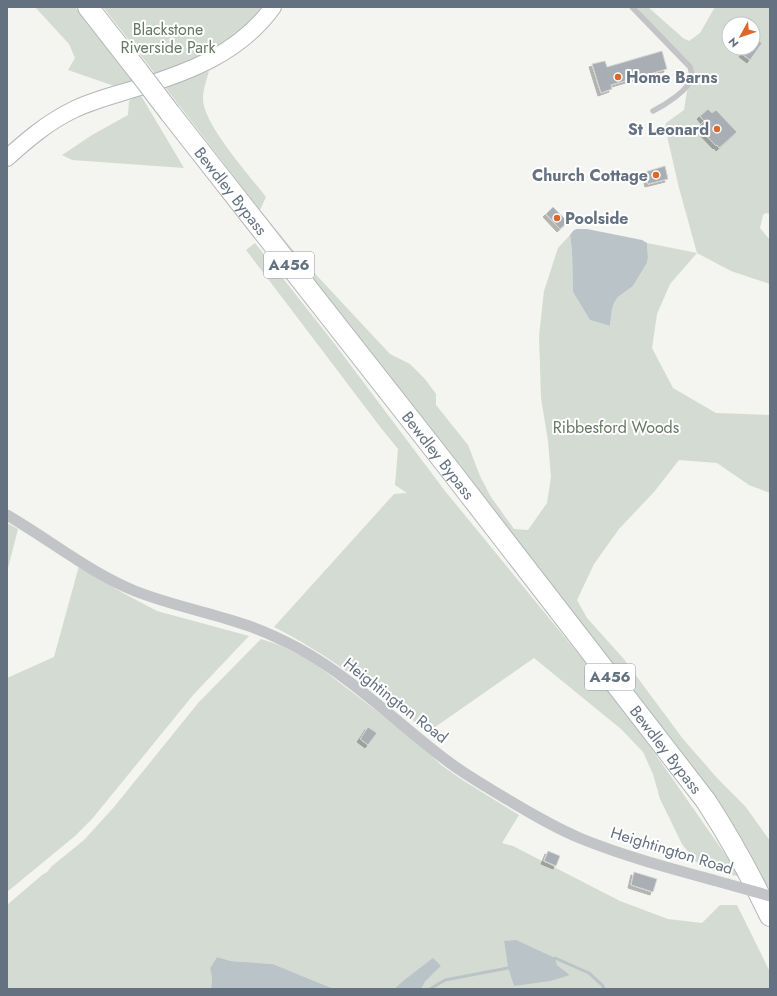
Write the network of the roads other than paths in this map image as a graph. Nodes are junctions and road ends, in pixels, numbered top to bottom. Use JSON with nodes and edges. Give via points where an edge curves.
{"nodes":[{"id":1,"x":88,"y":7,"type":"edge"},
{"id":2,"x":273,"y":7,"type":"edge"},
{"id":3,"x":632,"y":7,"type":"edge"},
{"id":4,"x":653,"y":111,"type":"dead end"},
{"id":5,"x":7,"y":158,"type":"edge"},
{"id":6,"x":7,"y":515,"type":"edge"},
{"id":7,"x":770,"y":896,"type":"edge"},
{"id":8,"x":770,"y":916,"type":"edge"}],
"edges":[{"from":1,"to":8,"type":"highway","name":"Bewdley Bypass","number":"A456","bridge":true,"via":[[706,801],[739,856]]},
{"from":2,"to":5,"type":"main road","via":[[239,42],[209,62],[74,110],[49,123]]},
{"from":3,"to":4,"type":"lane","via":[[680,55],[691,71],[692,76],[688,85]]},
{"from":6,"to":7,"type":"street","name":"Heightington Road","bridge":true,"via":[[97,573],[122,585],[179,606],[262,631],[300,650],[353,685],[446,760],[552,825],[648,862]]}]}
